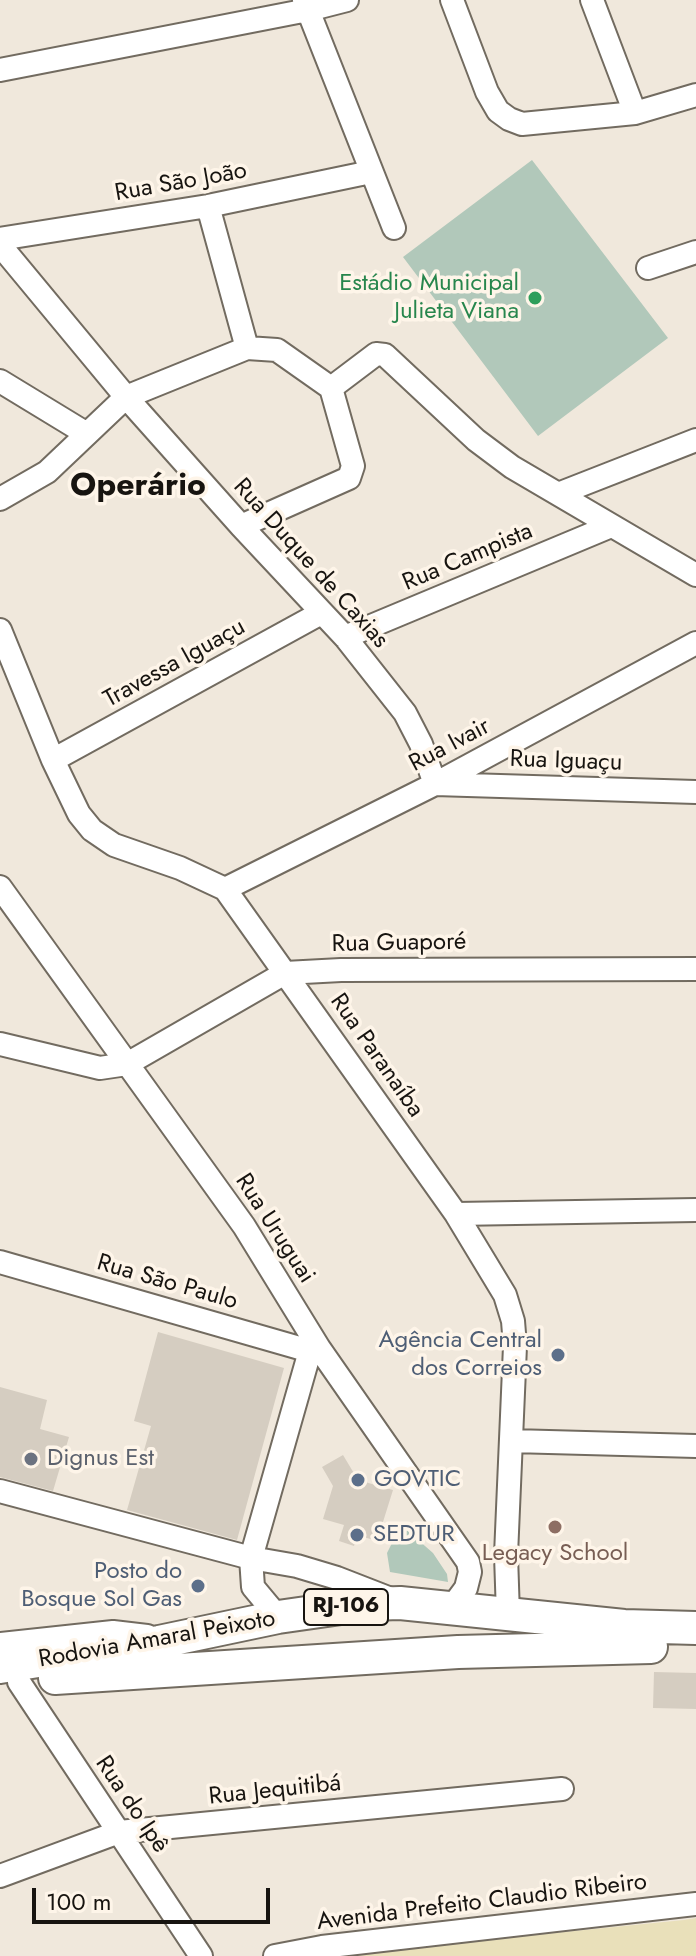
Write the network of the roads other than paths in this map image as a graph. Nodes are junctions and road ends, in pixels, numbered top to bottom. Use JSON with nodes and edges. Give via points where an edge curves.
{"nodes":[{"id":1,"x":347,"y":0,"type":"edge"},
{"id":2,"x":452,"y":0,"type":"edge"},
{"id":3,"x":592,"y":0,"type":"edge"},
{"id":4,"x":306,"y":5,"type":"edge"},
{"id":5,"x":0,"y":70,"type":"edge"},
{"id":6,"x":696,"y":95,"type":"edge"},
{"id":7,"x":635,"y":113,"type":"junction"},
{"id":8,"x":371,"y":172,"type":"junction"},
{"id":9,"x":208,"y":206,"type":"junction"},
{"id":10,"x":394,"y":228,"type":"dead end"},
{"id":11,"x":0,"y":239,"type":"edge"},
{"id":12,"x":0,"y":245,"type":"edge"},
{"id":13,"x":696,"y":252,"type":"edge"},
{"id":14,"x":648,"y":268,"type":"dead end"},
{"id":15,"x":247,"y":348,"type":"junction"},
{"id":16,"x":0,"y":381,"type":"edge"},
{"id":17,"x":331,"y":388,"type":"junction"},
{"id":18,"x":126,"y":397,"type":"junction"},
{"id":19,"x":87,"y":434,"type":"junction"},
{"id":20,"x":696,"y":440,"type":"edge"},
{"id":21,"x":558,"y":494,"type":"junction"},
{"id":22,"x":0,"y":499,"type":"edge"},
{"id":23,"x":241,"y":526,"type":"junction"},
{"id":24,"x":611,"y":526,"type":"junction"},
{"id":25,"x":696,"y":575,"type":"edge"},
{"id":26,"x":321,"y":613,"type":"junction"},
{"id":27,"x":0,"y":630,"type":"edge"},
{"id":28,"x":345,"y":637,"type":"junction"},
{"id":29,"x":696,"y":643,"type":"edge"},
{"id":30,"x":53,"y":760,"type":"junction"},
{"id":31,"x":435,"y":784,"type":"junction"},
{"id":32,"x":696,"y":792,"type":"edge"},
{"id":33,"x":0,"y":887,"type":"edge"},
{"id":34,"x":225,"y":889,"type":"junction"},
{"id":35,"x":696,"y":969,"type":"edge"},
{"id":36,"x":285,"y":973,"type":"junction"},
{"id":37,"x":0,"y":1044,"type":"edge"},
{"id":38,"x":127,"y":1064,"type":"junction"},
{"id":39,"x":696,"y":1210,"type":"edge"},
{"id":40,"x":456,"y":1214,"type":"junction"},
{"id":41,"x":0,"y":1262,"type":"edge"},
{"id":42,"x":314,"y":1349,"type":"junction"},
{"id":43,"x":512,"y":1441,"type":"junction"},
{"id":44,"x":696,"y":1446,"type":"edge"},
{"id":45,"x":0,"y":1491,"type":"edge"},
{"id":46,"x":506,"y":1555,"type":"junction"},
{"id":47,"x":251,"y":1558,"type":"junction"},
{"id":48,"x":468,"y":1562,"type":"junction"},
{"id":49,"x":400,"y":1603,"type":"junction"},
{"id":50,"x":452,"y":1607,"type":"junction"},
{"id":51,"x":508,"y":1615,"type":"junction"},
{"id":52,"x":278,"y":1617,"type":"junction"},
{"id":53,"x":696,"y":1628,"type":"edge"},
{"id":54,"x":159,"y":1642,"type":"junction"},
{"id":55,"x":0,"y":1644,"type":"edge"},
{"id":56,"x":696,"y":1647,"type":"edge"},
{"id":57,"x":458,"y":1652,"type":"junction"},
{"id":58,"x":304,"y":1663,"type":"junction"},
{"id":59,"x":6,"y":1678,"type":"edge"},
{"id":60,"x":562,"y":1789,"type":"dead end"},
{"id":61,"x":119,"y":1832,"type":"junction"},
{"id":62,"x":0,"y":1876,"type":"edge"},
{"id":63,"x":696,"y":1904,"type":"edge"},
{"id":64,"x":201,"y":1956,"type":"edge"},
{"id":65,"x":275,"y":1956,"type":"edge"}],
"edges":[{"from":1,"to":4,"type":"street"},
{"from":2,"to":7,"type":"street","via":[[487,92],[509,119],[522,124]]},
{"from":3,"to":7,"type":"street"},
{"from":4,"to":5,"type":"street"},
{"from":4,"to":8,"type":"street"},
{"from":6,"to":7,"type":"street"},
{"from":8,"to":9,"type":"street","name":"Rua São João"},
{"from":8,"to":10,"type":"street"},
{"from":9,"to":11,"type":"street","name":"Rua São João"},
{"from":9,"to":15,"type":"street"},
{"from":12,"to":18,"type":"street","name":"Rua Duque de Caxias"},
{"from":13,"to":14,"type":"street"},
{"from":15,"to":17,"type":"street","via":[[277,350]]},
{"from":15,"to":18,"type":"street"},
{"from":16,"to":19,"type":"street"},
{"from":17,"to":21,"type":"street","via":[[376,354],[385,355],[476,440]]},
{"from":17,"to":23,"type":"street","via":[[353,466],[349,478]]},
{"from":18,"to":19,"type":"street"},
{"from":18,"to":23,"type":"street","name":"Rua Duque de Caxias"},
{"from":19,"to":22,"type":"street","via":[[47,472]]},
{"from":20,"to":21,"type":"street"},
{"from":21,"to":24,"type":"street"},
{"from":23,"to":26,"type":"street","name":"Rua Duque de Caxias"},
{"from":24,"to":25,"type":"street"},
{"from":24,"to":28,"type":"street","name":"Rua Campista"},
{"from":26,"to":28,"type":"street","name":"Rua Duque de Caxias"},
{"from":26,"to":30,"type":"street","name":"Travessa Iguaçu"},
{"from":27,"to":30,"type":"street","name":"Rua Paranaíba"},
{"from":28,"to":31,"type":"street","name":"Rua Duque de Caxias","via":[[405,713]]},
{"from":29,"to":31,"type":"street","name":"Rua Ivair"},
{"from":30,"to":34,"type":"street","name":"Rua Paranaíba","via":[[92,830],[114,845]]},
{"from":31,"to":32,"type":"street","name":"Rua Iguaçu"},
{"from":31,"to":34,"type":"street","name":"Rua Ivair"},
{"from":33,"to":38,"type":"street","name":"Rua Uruguai"},
{"from":34,"to":36,"type":"street","name":"Rua Paranaíba"},
{"from":35,"to":36,"type":"street","name":"Rua Guaporé"},
{"from":36,"to":38,"type":"street","name":"Rua Guaporé"},
{"from":36,"to":40,"type":"street","name":"Rua Paranaíba"},
{"from":37,"to":38,"type":"street","via":[[100,1068]]},
{"from":38,"to":42,"type":"street","name":"Rua Uruguai","via":[[244,1226]]},
{"from":39,"to":40,"type":"street"},
{"from":40,"to":43,"type":"street","name":"Rua Paranaíba","via":[[500,1285],[513,1321]]},
{"from":41,"to":42,"type":"street","name":"Rua São Paulo"},
{"from":42,"to":47,"type":"street"},
{"from":42,"to":48,"type":"street","name":"Rua Uruguai"},
{"from":43,"to":44,"type":"street"},
{"from":43,"to":46,"type":"street","name":"Rua Paranaíba"},
{"from":45,"to":47,"type":"street"},
{"from":46,"to":48,"type":"street","via":[[485,1567]]},
{"from":46,"to":51,"type":"street","name":"Rua Paranaíba"},
{"from":47,"to":49,"type":"street","via":[[337,1578]]},
{"from":47,"to":52,"type":"street","via":[[253,1587]]},
{"from":48,"to":50,"type":"street","via":[[466,1588]]},
{"from":49,"to":50,"type":"highway","name":"Rodovia Amaral Peixoto","number":"RJ-106"},
{"from":49,"to":52,"type":"highway","name":"Rodovia Amaral Peixoto","number":"RJ-106"},
{"from":50,"to":51,"type":"highway","name":"Rodovia Amaral Peixoto","number":"RJ-106"},
{"from":51,"to":53,"type":"highway","name":"Rodovia Amaral Peixoto","number":"RJ-106"},
{"from":51,"to":57,"type":"highway","via":[[486,1644]]},
{"from":52,"to":54,"type":"highway","name":"Rodovia Amaral Peixoto","number":"RJ-106"},
{"from":52,"to":58,"type":"highway","via":[[271,1647],[284,1659]]},
{"from":54,"to":55,"type":"street","via":[[113,1632]]},
{"from":54,"to":59,"type":"highway","name":"Rodovia Amaral Peixoto","number":"RJ-106"},
{"from":56,"to":57,"type":"highway","name":"Rodovia Amaral Peixoto","number":"RJ-106"},
{"from":57,"to":58,"type":"highway","name":"Rodovia Amaral Peixoto","number":"RJ-106"},
{"from":58,"to":59,"type":"highway","name":"Rodovia Amaral Peixoto","number":"RJ-106"},
{"from":59,"to":61,"type":"street","name":"Rua do Ipê"},
{"from":60,"to":61,"type":"street","name":"Rua Jequitibá"},
{"from":61,"to":62,"type":"street","name":"Rua Jequitibá"},
{"from":61,"to":64,"type":"street","name":"Rua do Ipê"},
{"from":63,"to":65,"type":"street","name":"Avenida Prefeito Claudio Ribeiro"}]}
